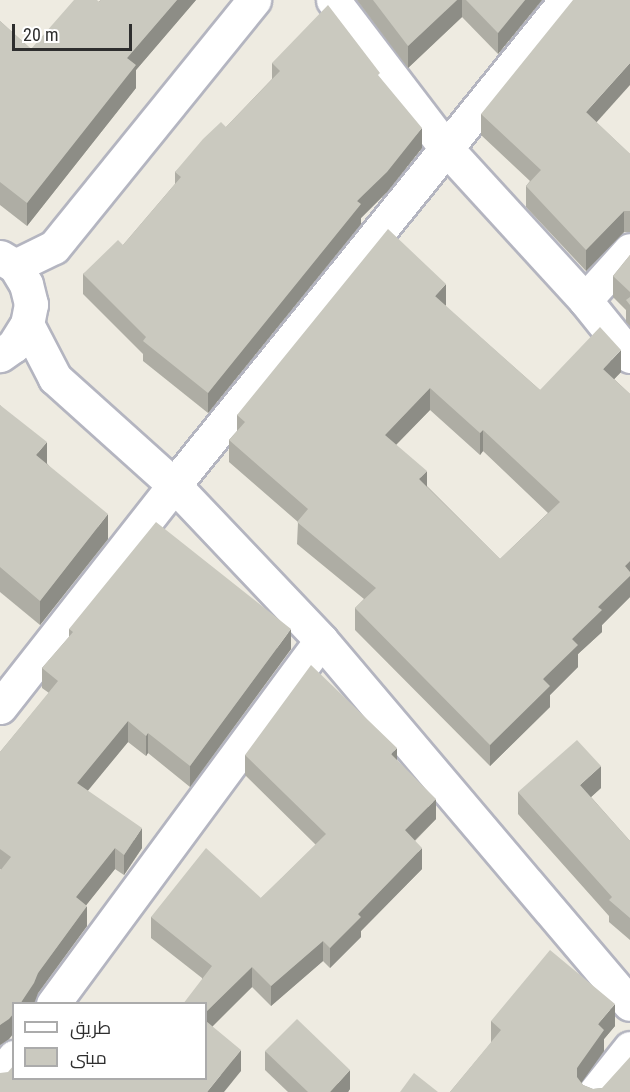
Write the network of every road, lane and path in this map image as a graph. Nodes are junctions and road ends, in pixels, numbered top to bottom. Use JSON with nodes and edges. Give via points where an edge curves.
{"nodes":[{"id":1,"x":254,"y":0,"type":"edge"},
{"id":2,"x":333,"y":0,"type":"edge"},
{"id":3,"x":566,"y":0,"type":"edge"},
{"id":4,"x":445,"y":147,"type":"junction"},
{"id":5,"x":630,"y":250,"type":"edge"},
{"id":6,"x":8,"y":262,"type":"edge"},
{"id":7,"x":585,"y":300,"type":"junction"},
{"id":8,"x":27,"y":324,"type":"junction"},
{"id":9,"x":0,"y":355,"type":"edge"},
{"id":10,"x":630,"y":356,"type":"edge"},
{"id":11,"x":0,"y":362,"type":"edge"},
{"id":12,"x":55,"y":378,"type":"junction"},
{"id":13,"x":174,"y":485,"type":"junction"},
{"id":14,"x":321,"y":640,"type":"junction"},
{"id":15,"x":0,"y":707,"type":"edge"},
{"id":16,"x":54,"y":1002,"type":"edge"},
{"id":17,"x":630,"y":1004,"type":"edge"},
{"id":18,"x":630,"y":1048,"type":"edge"},
{"id":19,"x":12,"y":1060,"type":"edge"},
{"id":20,"x":0,"y":1075,"type":"edge"},
{"id":21,"x":596,"y":1092,"type":"edge"}],
"edges":[{"from":1,"to":6,"type":"street","via":[[54,247]]},
{"from":2,"to":4,"type":"street"},
{"from":3,"to":4,"type":"street"},
{"from":4,"to":7,"type":"street"},
{"from":4,"to":13,"type":"street"},
{"from":5,"to":7,"type":"street"},
{"from":6,"to":8,"type":"street","via":[[26,284],[31,304]]},
{"from":7,"to":10,"type":"street"},
{"from":8,"to":9,"type":"street","via":[[14,346]]},
{"from":8,"to":12,"type":"street"},
{"from":11,"to":12,"type":"street"},
{"from":12,"to":13,"type":"street"},
{"from":13,"to":14,"type":"street"},
{"from":13,"to":15,"type":"street"},
{"from":14,"to":16,"type":"street"},
{"from":14,"to":17,"type":"street"},
{"from":18,"to":21,"type":"street"},
{"from":19,"to":20,"type":"street"}]}
